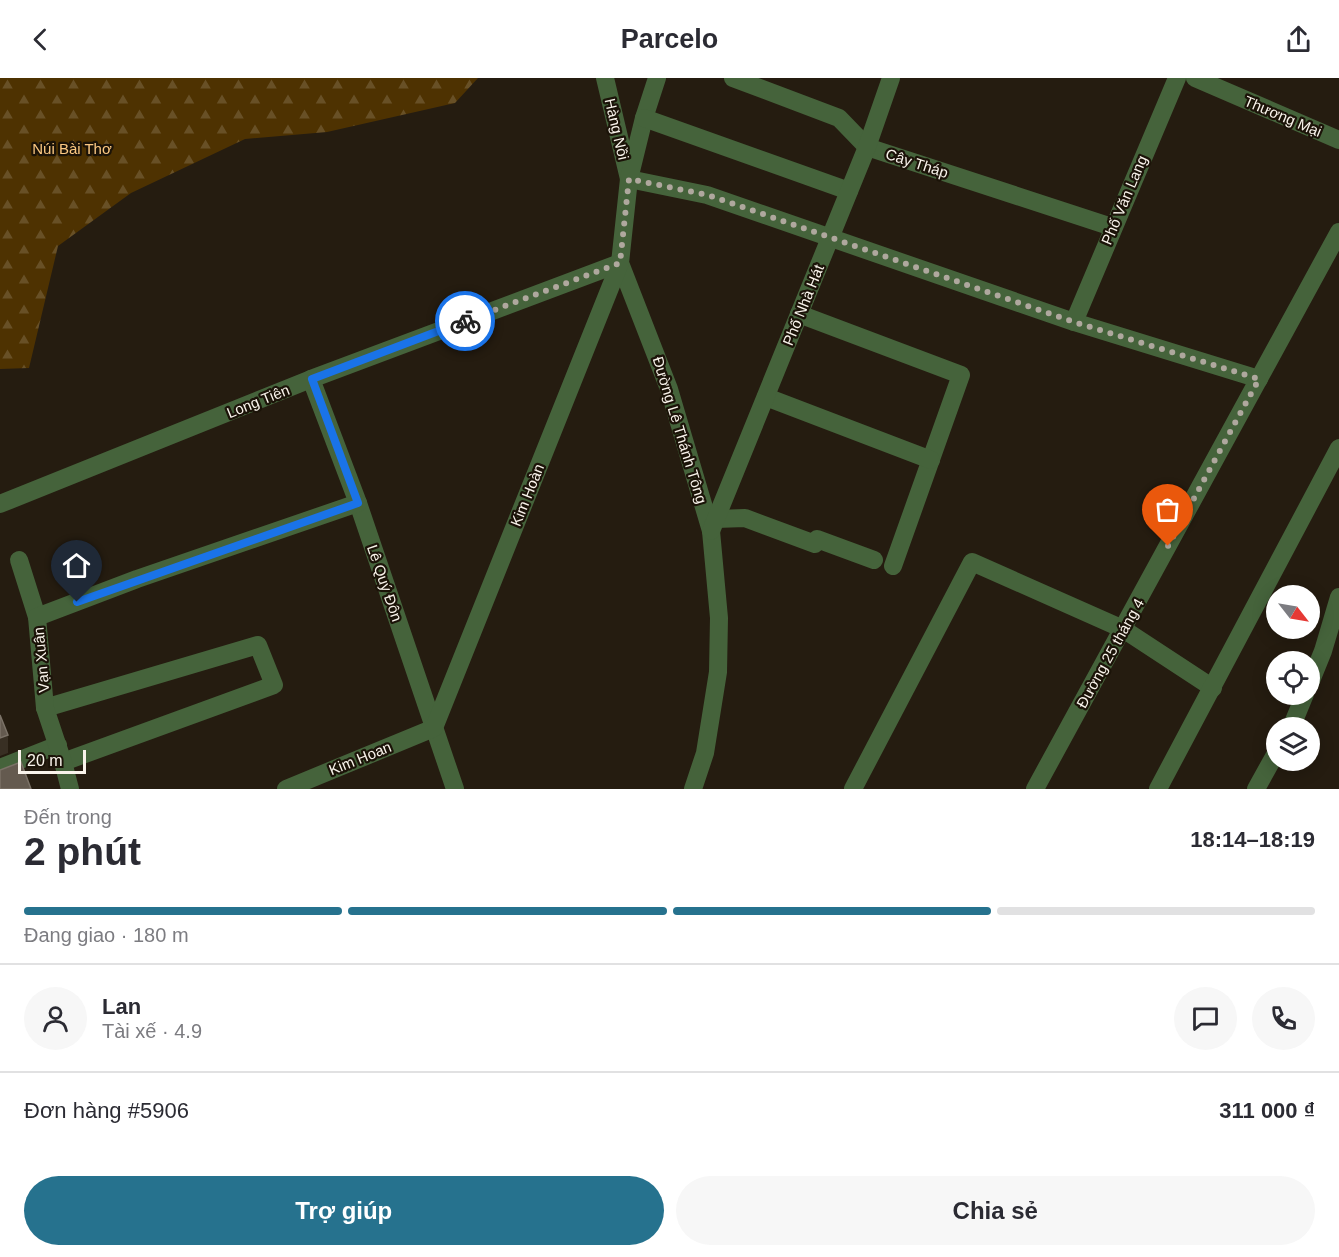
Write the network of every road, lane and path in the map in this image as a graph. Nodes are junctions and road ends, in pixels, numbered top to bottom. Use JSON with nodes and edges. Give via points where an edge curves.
{"nodes":[{"id":1,"x":605,"y":78,"type":"edge"},
{"id":2,"x":657,"y":78,"type":"edge"},
{"id":3,"x":733,"y":78,"type":"edge"},
{"id":4,"x":891,"y":78,"type":"edge"},
{"id":5,"x":1177,"y":78,"type":"edge"},
{"id":6,"x":1195,"y":78,"type":"edge"},
{"id":7,"x":644,"y":118,"type":"junction"},
{"id":8,"x":1339,"y":140,"type":"edge"},
{"id":9,"x":867,"y":147,"type":"junction"},
{"id":10,"x":629,"y":179,"type":"junction"},
{"id":11,"x":849,"y":191,"type":"junction"},
{"id":12,"x":1112,"y":227,"type":"junction"},
{"id":13,"x":1339,"y":232,"type":"edge"},
{"id":14,"x":830,"y":238,"type":"junction"},
{"id":15,"x":620,"y":263,"type":"junction"},
{"id":16,"x":799,"y":314,"type":"junction"},
{"id":17,"x":1074,"y":322,"type":"junction"},
{"id":18,"x":312,"y":379,"type":"junction"},
{"id":19,"x":1259,"y":379,"type":"junction"},
{"id":20,"x":765,"y":397,"type":"junction"},
{"id":21,"x":1339,"y":448,"type":"edge"},
{"id":22,"x":932,"y":460,"type":"junction"},
{"id":23,"x":358,"y":503,"type":"junction"},
{"id":24,"x":0,"y":504,"type":"edge"},
{"id":25,"x":714,"y":525,"type":"junction"},
{"id":26,"x":19,"y":560,"type":"dead end"},
{"id":27,"x":874,"y":560,"type":"dead end"},
{"id":28,"x":893,"y":566,"type":"dead end"},
{"id":29,"x":1339,"y":597,"type":"edge"},
{"id":30,"x":37,"y":616,"type":"junction"},
{"id":31,"x":1123,"y":629,"type":"junction"},
{"id":32,"x":1320,"y":658,"type":"edge"},
{"id":33,"x":1213,"y":688,"type":"junction"},
{"id":34,"x":45,"y":708,"type":"junction"},
{"id":35,"x":435,"y":728,"type":"junction"},
{"id":36,"x":61,"y":754,"type":"junction"},
{"id":37,"x":0,"y":768,"type":"edge"},
{"id":38,"x":1266,"y":771,"type":"edge"},
{"id":39,"x":70,"y":789,"type":"edge"},
{"id":40,"x":286,"y":789,"type":"edge"},
{"id":41,"x":455,"y":789,"type":"edge"},
{"id":42,"x":693,"y":789,"type":"edge"},
{"id":43,"x":853,"y":789,"type":"edge"},
{"id":44,"x":1035,"y":789,"type":"edge"},
{"id":45,"x":1158,"y":789,"type":"edge"},
{"id":46,"x":1256,"y":789,"type":"edge"}],
"edges":[{"from":1,"to":10,"type":"street","name":"Hàng Nồi"},
{"from":2,"to":7,"type":"street","name":"Đường Lê Thánh Tông"},
{"from":3,"to":9,"type":"street","name":"Cây Tháp","via":[[839,118]]},
{"from":4,"to":9,"type":"street","name":"Phố Nhà Hát"},
{"from":5,"to":12,"type":"street","name":"Phố Văn Lang"},
{"from":6,"to":8,"type":"street","name":"Thương Mại"},
{"from":7,"to":10,"type":"street","name":"Đường Lê Thánh Tông"},
{"from":7,"to":11,"type":"street"},
{"from":9,"to":11,"type":"street","name":"Phố Nhà Hát"},
{"from":9,"to":12,"type":"street","name":"Cây Tháp"},
{"from":10,"to":14,"type":"street","via":[[708,195]]},
{"from":10,"to":15,"type":"street","name":"Đường Lê Thánh Tông"},
{"from":11,"to":14,"type":"street","name":"Phố Nhà Hát"},
{"from":12,"to":17,"type":"street","name":"Phố Văn Lang"},
{"from":13,"to":19,"type":"street","name":"Đường 25 tháng 4"},
{"from":14,"to":16,"type":"street","name":"Phố Nhà Hát"},
{"from":14,"to":17,"type":"street"},
{"from":15,"to":18,"type":"street","name":"Long Tiên"},
{"from":15,"to":25,"type":"street","name":"Đường Lê Thánh Tông","via":[[669,389]]},
{"from":15,"to":35,"type":"street","name":"Kim Hoàn"},
{"from":16,"to":20,"type":"street","name":"Phố Nhà Hát"},
{"from":16,"to":22,"type":"street","via":[[961,375]]},
{"from":17,"to":19,"type":"street"},
{"from":18,"to":23,"type":"street","name":"Lê Quý Đôn"},
{"from":18,"to":24,"type":"street","name":"Long Tiên"},
{"from":19,"to":31,"type":"street","name":"Đường 25 tháng 4"},
{"from":20,"to":22,"type":"street"},
{"from":20,"to":25,"type":"street","name":"Phố Nhà Hát"},
{"from":21,"to":33,"type":"street"},
{"from":22,"to":28,"type":"street"},
{"from":23,"to":30,"type":"street","name":"Vạn Xuân"},
{"from":23,"to":35,"type":"street","name":"Lê Quý Đôn"},
{"from":25,"to":27,"type":"street","via":[[745,518],[814,544],[817,539]]},
{"from":25,"to":42,"type":"street","name":"Đường Lê Thánh Tông","via":[[718,672],[705,753]]},
{"from":26,"to":30,"type":"street"},
{"from":29,"to":32,"type":"street"},
{"from":30,"to":34,"type":"street","name":"Vạn Xuân"},
{"from":31,"to":33,"type":"street"},
{"from":31,"to":43,"type":"street","via":[[972,562]]},
{"from":31,"to":44,"type":"street","name":"Đường 25 tháng 4"},
{"from":33,"to":45,"type":"street"},
{"from":34,"to":36,"type":"street","name":"Vạn Xuân"},
{"from":34,"to":36,"type":"street","via":[[258,645],[274,685]]},
{"from":35,"to":40,"type":"street","name":"Kim Hoan"},
{"from":35,"to":41,"type":"street","name":"Lê Quý Đôn"},
{"from":36,"to":37,"type":"street"},
{"from":36,"to":39,"type":"street","name":"Vạn Xuân"},
{"from":38,"to":46,"type":"street"}]}
